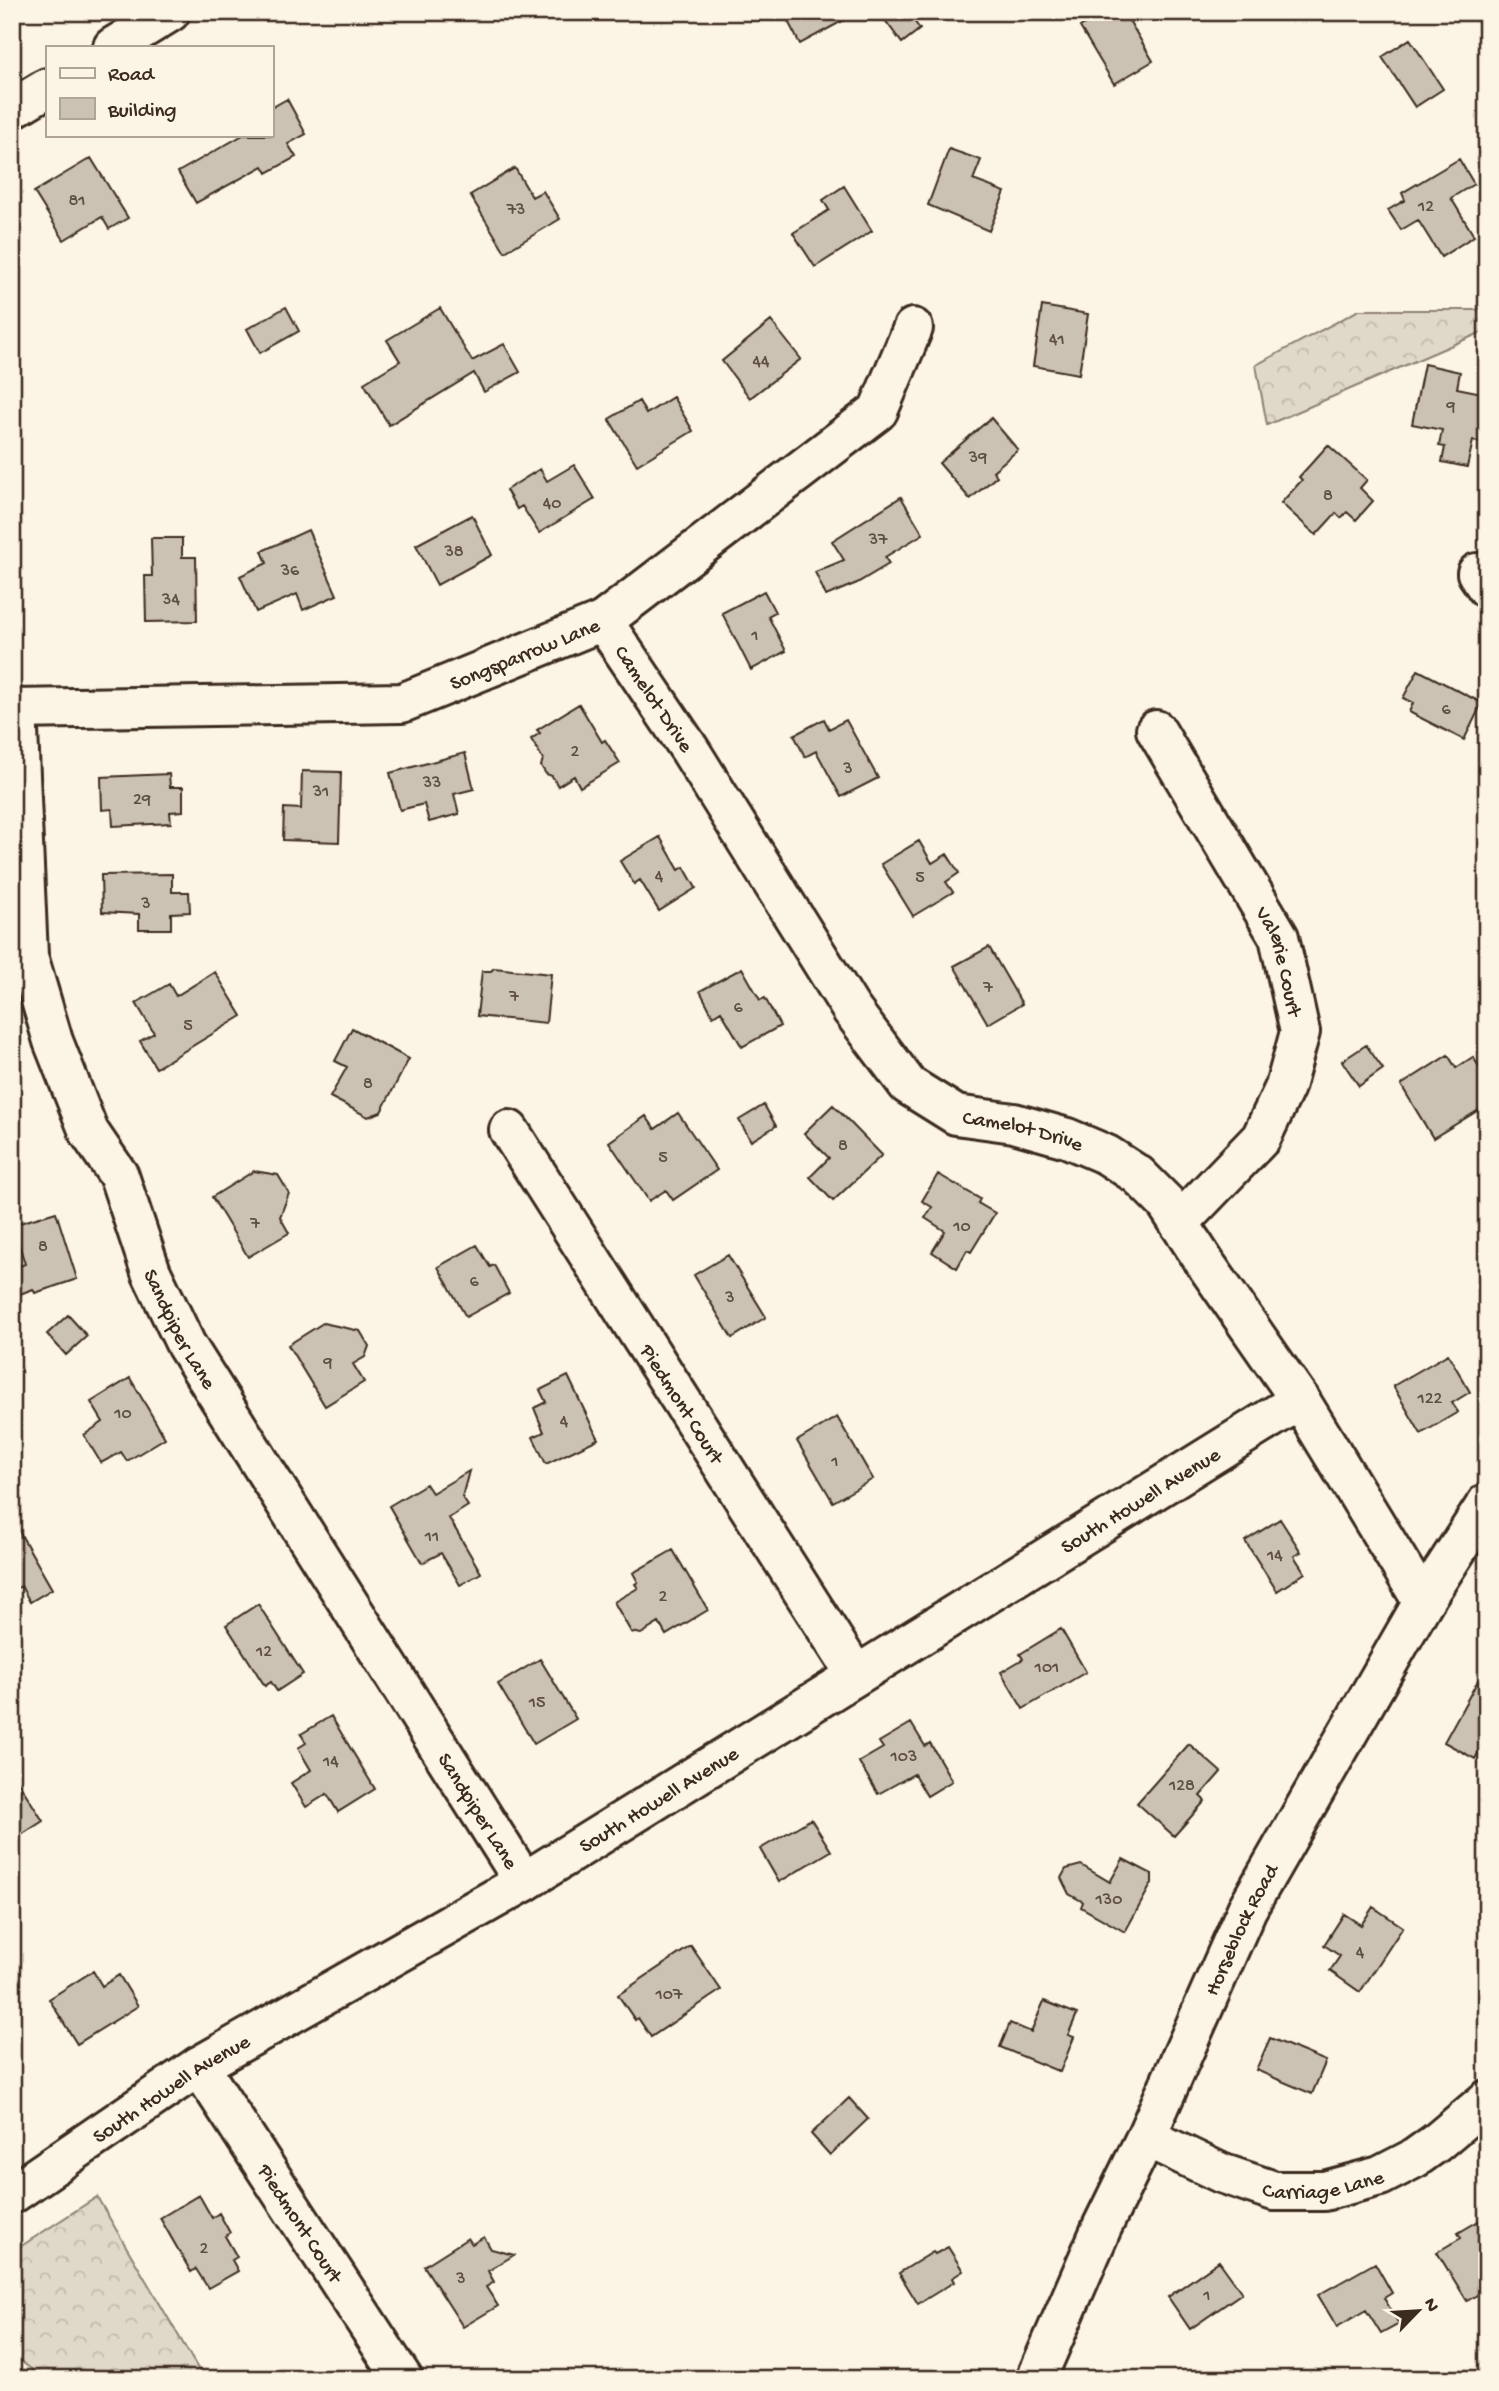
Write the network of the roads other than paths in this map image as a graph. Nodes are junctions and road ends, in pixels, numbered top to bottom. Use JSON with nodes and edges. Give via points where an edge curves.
{"nodes":[{"id":1,"x":170,"y":12,"type":"edge"},
{"id":2,"x":115,"y":46,"type":"edge"},
{"id":3,"x":46,"y":89,"type":"edge"},
{"id":4,"x":12,"y":109,"type":"edge"},
{"id":5,"x":913,"y":327,"type":"dead end"},
{"id":6,"x":603,"y":621,"type":"junction"},
{"id":7,"x":14,"y":708,"type":"edge"},
{"id":8,"x":1156,"y":730,"type":"dead end"},
{"id":9,"x":509,"y":1130,"type":"dead end"},
{"id":10,"x":1179,"y":1223,"type":"junction"},
{"id":11,"x":1300,"y":1400,"type":"junction"},
{"id":12,"x":1487,"y":1503,"type":"edge"},
{"id":13,"x":1423,"y":1602,"type":"junction"},
{"id":14,"x":856,"y":1675,"type":"junction"},
{"id":15,"x":524,"y":1882,"type":"junction"},
{"id":16,"x":199,"y":2066,"type":"junction"},
{"id":17,"x":1487,"y":2100,"type":"edge"},
{"id":18,"x":1146,"y":2137,"type":"junction"},
{"id":19,"x":12,"y":2194,"type":"edge"},
{"id":20,"x":403,"y":2379,"type":"edge"},
{"id":21,"x":1036,"y":2379,"type":"edge"}],
"edges":[{"from":1,"to":2,"type":"street"},
{"from":3,"to":4,"type":"street"},
{"from":5,"to":6,"type":"street","name":"Songsparrow Lane","via":[[878,411]]},
{"from":6,"to":7,"type":"street","name":"Songsparrow Lane","via":[[402,703]]},
{"from":6,"to":10,"type":"street","name":"Camelot Drive","via":[[690,750],[851,1009],[908,1085],[956,1115],[1014,1123],[1107,1155],[1138,1175]]},
{"from":7,"to":15,"type":"street","name":"Sandpiper Lane","via":[[28,956],[53,1041],[89,1132],[119,1176],[151,1272],[186,1345]]},
{"from":8,"to":10,"type":"street","name":"Valerie Court","via":[[1279,937],[1300,1032],[1285,1087],[1261,1138]]},
{"from":9,"to":14,"type":"street","name":"Piedmont Court"},
{"from":10,"to":11,"type":"street","name":"Camelot Drive"},
{"from":11,"to":13,"type":"street","name":"Camelot Drive"},
{"from":11,"to":14,"type":"street","name":"South Howell Avenue"},
{"from":12,"to":13,"type":"street","name":"Horseblock Road"},
{"from":13,"to":18,"type":"street","name":"Horseblock Road","via":[[1247,1909]]},
{"from":14,"to":15,"type":"street","name":"South Howell Avenue"},
{"from":15,"to":16,"type":"street","name":"South Howell Avenue"},
{"from":16,"to":19,"type":"street","name":"South Howell Avenue"},
{"from":16,"to":20,"type":"street","name":"Piedmont Court"},
{"from":17,"to":18,"type":"street","name":"Carriage Lane","via":[[1415,2158],[1380,2176],[1324,2191],[1274,2191],[1221,2173]]},
{"from":18,"to":21,"type":"street","name":"Horseblock Road"}]}
